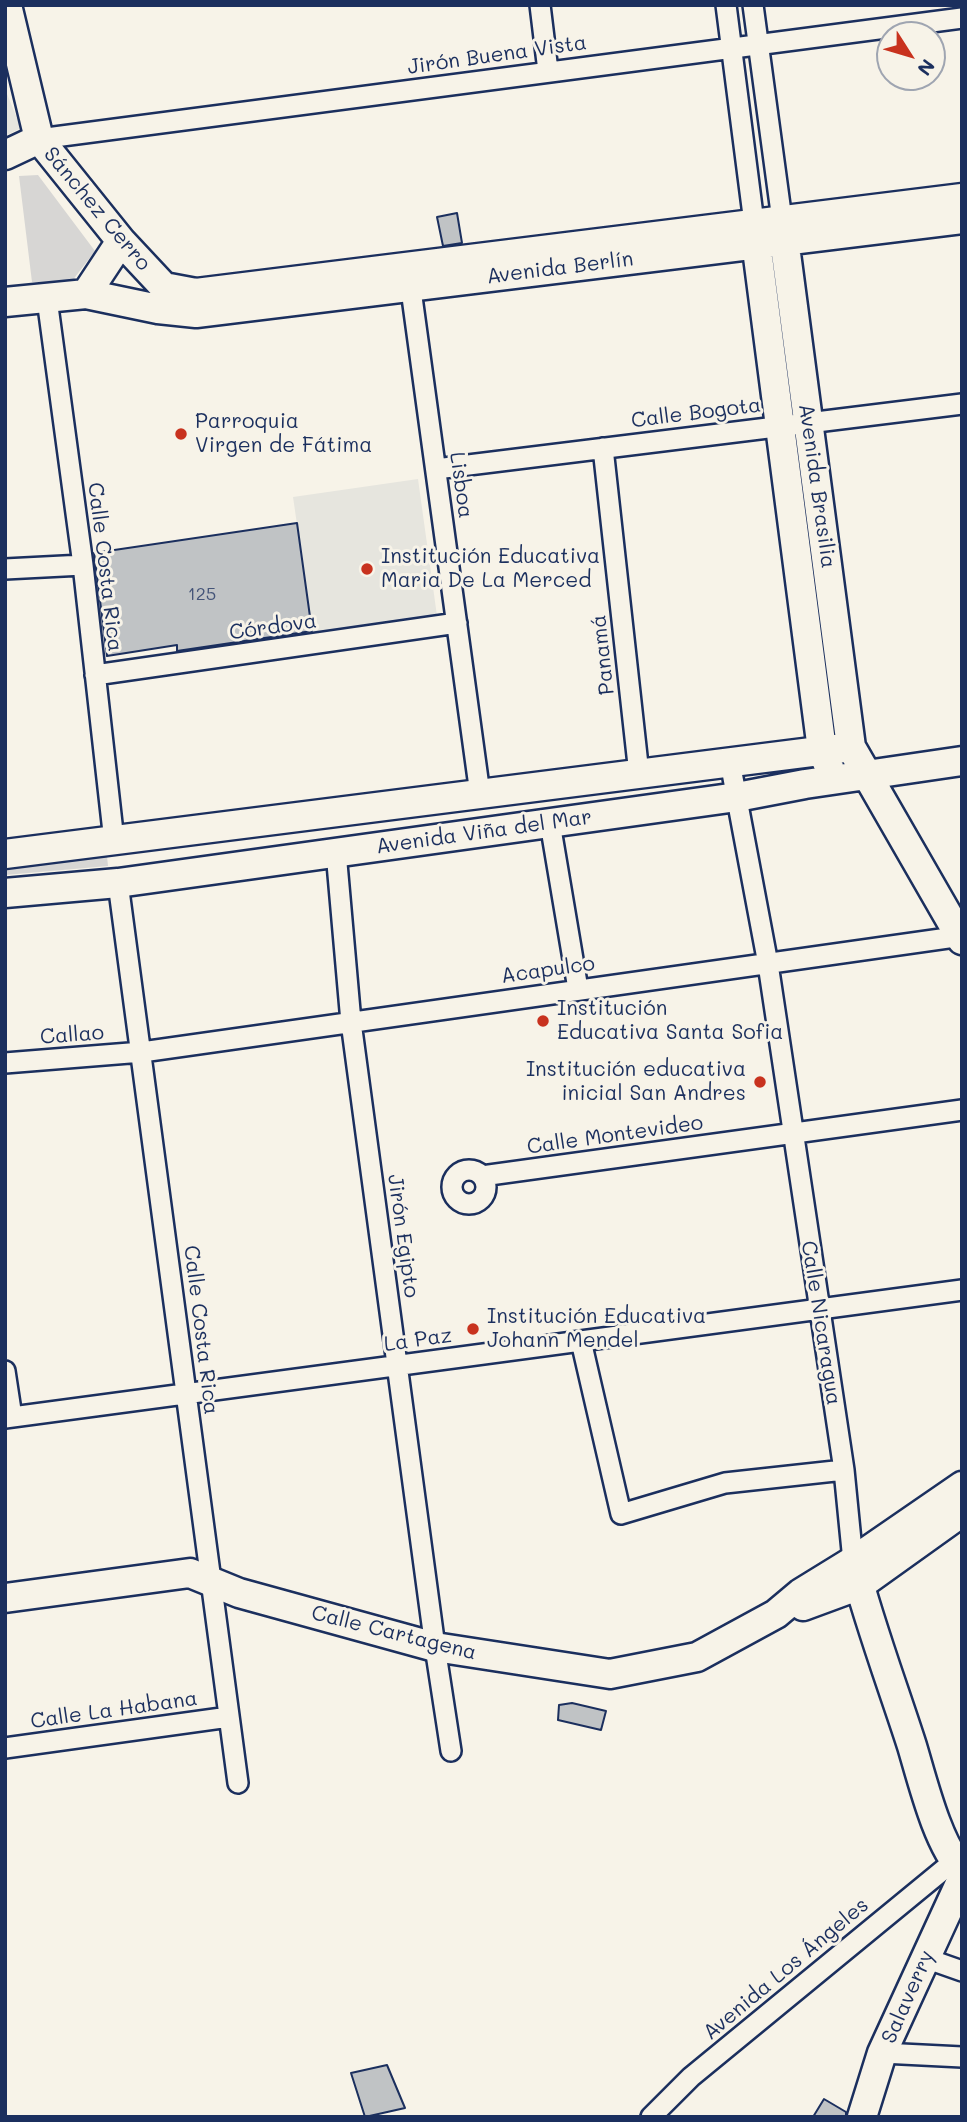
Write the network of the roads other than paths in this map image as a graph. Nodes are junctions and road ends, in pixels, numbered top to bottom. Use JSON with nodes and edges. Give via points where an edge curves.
{"nodes":[{"id":1,"x":7,"y":5,"type":"edge"},
{"id":2,"x":540,"y":5,"type":"edge"},
{"id":3,"x":726,"y":5,"type":"edge"},
{"id":4,"x":753,"y":5,"type":"edge"},
{"id":5,"x":962,"y":18,"type":"edge"},
{"id":6,"x":758,"y":43,"type":"junction"},
{"id":7,"x":731,"y":47,"type":"junction"},
{"id":8,"x":548,"y":71,"type":"junction"},
{"id":9,"x":39,"y":139,"type":"junction"},
{"id":10,"x":5,"y":155,"type":"edge"},
{"id":11,"x":961,"y":213,"type":"edge"},
{"id":12,"x":783,"y":230,"type":"junction"},
{"id":13,"x":755,"y":234,"type":"junction"},
{"id":14,"x":121,"y":241,"type":"junction"},
{"id":15,"x":410,"y":276,"type":"junction"},
{"id":16,"x":86,"y":294,"type":"junction"},
{"id":17,"x":161,"y":298,"type":"junction"},
{"id":18,"x":47,"y":299,"type":"junction"},
{"id":19,"x":5,"y":302,"type":"edge"},
{"id":20,"x":962,"y":404,"type":"edge"},
{"id":21,"x":808,"y":423,"type":"junction"},
{"id":22,"x":780,"y":426,"type":"junction"},
{"id":23,"x":603,"y":448,"type":"junction"},
{"id":24,"x":436,"y":469,"type":"junction"},
{"id":25,"x":83,"y":565,"type":"junction"},
{"id":26,"x":5,"y":569,"type":"edge"},
{"id":27,"x":457,"y":624,"type":"junction"},
{"id":28,"x":95,"y":675,"type":"junction"},
{"id":29,"x":851,"y":747,"type":"junction"},
{"id":30,"x":822,"y":750,"type":"junction"},
{"id":31,"x":962,"y":761,"type":"edge"},
{"id":32,"x":730,"y":762,"type":"junction"},
{"id":33,"x":639,"y":774,"type":"junction"},
{"id":34,"x":867,"y":775,"type":"junction"},
{"id":35,"x":834,"y":780,"type":"junction"},
{"id":36,"x":480,"y":794,"type":"junction"},
{"id":37,"x":737,"y":797,"type":"junction"},
{"id":38,"x":550,"y":823,"type":"junction"},
{"id":39,"x":114,"y":841,"type":"junction"},
{"id":40,"x":336,"y":852,"type":"junction"},
{"id":41,"x":5,"y":854,"type":"edge"},
{"id":42,"x":118,"y":883,"type":"junction"},
{"id":43,"x":5,"y":893,"type":"edge"},
{"id":44,"x":961,"y":937,"type":"edge"},
{"id":45,"x":768,"y":964,"type":"junction"},
{"id":46,"x":578,"y":989,"type":"junction"},
{"id":47,"x":351,"y":1022,"type":"junction"},
{"id":48,"x":142,"y":1052,"type":"junction"},
{"id":49,"x":5,"y":1063,"type":"edge"},
{"id":50,"x":962,"y":1110,"type":"edge"},
{"id":51,"x":792,"y":1134,"type":"junction"},
{"id":52,"x":482,"y":1175,"type":"dead end"},
{"id":53,"x":962,"y":1290,"type":"edge"},
{"id":54,"x":819,"y":1310,"type":"junction"},
{"id":55,"x":581,"y":1341,"type":"junction"},
{"id":56,"x":398,"y":1366,"type":"junction"},
{"id":57,"x":5,"y":1371,"type":"edge"},
{"id":58,"x":186,"y":1394,"type":"junction"},
{"id":59,"x":9,"y":1417,"type":"edge"},
{"id":60,"x":844,"y":1470,"type":"junction"},
{"id":61,"x":962,"y":1486,"type":"edge"},
{"id":62,"x":962,"y":1512,"type":"edge"},
{"id":63,"x":856,"y":1573,"type":"junction"},
{"id":64,"x":210,"y":1579,"type":"junction"},
{"id":65,"x":5,"y":1598,"type":"edge"},
{"id":66,"x":435,"y":1647,"type":"junction"},
{"id":67,"x":229,"y":1717,"type":"junction"},
{"id":68,"x":5,"y":1748,"type":"edge"},
{"id":69,"x":452,"y":1751,"type":"dead end"},
{"id":70,"x":237,"y":1783,"type":"dead end"},
{"id":71,"x":959,"y":1870,"type":"edge"},
{"id":72,"x":925,"y":1958,"type":"junction"},
{"id":73,"x":962,"y":1971,"type":"edge"},
{"id":74,"x":882,"y":2053,"type":"junction"},
{"id":75,"x":962,"y":2057,"type":"edge"},
{"id":76,"x":651,"y":2117,"type":"edge"},
{"id":77,"x":862,"y":2117,"type":"edge"}],
"edges":[{"from":1,"to":9,"type":"street","name":"Sánchez Cerro"},
{"from":2,"to":8,"type":"street"},
{"from":3,"to":7,"type":"street","name":"Avenida Brasilia"},
{"from":4,"to":6,"type":"street","name":"Avenida Brasilia"},
{"from":5,"to":6,"type":"street","name":"Jirón Buena Vista"},
{"from":6,"to":7,"type":"street","name":"Jirón Buena Vista"},
{"from":6,"to":12,"type":"street","name":"Avenida Brasilia"},
{"from":7,"to":8,"type":"street","name":"Jirón Buena Vista"},
{"from":7,"to":13,"type":"street","name":"Avenida Brasilia"},
{"from":8,"to":9,"type":"street","name":"Jirón Buena Vista"},
{"from":9,"to":10,"type":"street"},
{"from":9,"to":14,"type":"street","name":"Sánchez Cerro"},
{"from":11,"to":12,"type":"street","name":"Avenida Berlín"},
{"from":12,"to":13,"type":"street","name":"Avenida Berlín"},
{"from":12,"to":21,"type":"street","name":"Avenida Brasilia"},
{"from":13,"to":15,"type":"street","name":"Avenida Berlín"},
{"from":13,"to":22,"type":"street","name":"Avenida Brasilia"},
{"from":14,"to":16,"type":"street"},
{"from":14,"to":17,"type":"street","name":"Sánchez Cerro"},
{"from":15,"to":17,"type":"street","name":"Avenida Berlín","via":[[196,313]]},
{"from":15,"to":24,"type":"street","name":"Lisboa"},
{"from":16,"to":17,"type":"street","name":"Avenida Berlín"},
{"from":16,"to":18,"type":"street","name":"Avenida Berlín"},
{"from":18,"to":19,"type":"street","name":"Avenida Berlín"},
{"from":18,"to":25,"type":"street","name":"Calle Costa Rica"},
{"from":20,"to":21,"type":"street","name":"Calle Bogota"},
{"from":21,"to":22,"type":"street","name":"Calle Bogota"},
{"from":21,"to":29,"type":"street","name":"Avenida Brasilia"},
{"from":22,"to":23,"type":"street","name":"Calle Bogota"},
{"from":22,"to":30,"type":"street","name":"Avenida Brasilia"},
{"from":23,"to":24,"type":"street","name":"Calle Bogota"},
{"from":23,"to":33,"type":"street","name":"Panamá"},
{"from":24,"to":27,"type":"street","name":"Lisboa"},
{"from":25,"to":26,"type":"street"},
{"from":25,"to":28,"type":"street","name":"Calle Costa Rica"},
{"from":27,"to":28,"type":"street","name":"Córdova"},
{"from":27,"to":36,"type":"street","name":"Lisboa"},
{"from":28,"to":39,"type":"street","name":"Calle Costa Rica"},
{"from":29,"to":30,"type":"street","name":"Avenida Viña del Mar"},
{"from":29,"to":34,"type":"street","name":"Avenida Brasilia"},
{"from":30,"to":32,"type":"street","name":"Avenida Viña del Mar"},
{"from":30,"to":35,"type":"street","name":"Avenida Brasilia"},
{"from":31,"to":34,"type":"street","name":"Avenida Viña del Mar"},
{"from":32,"to":33,"type":"street","name":"Avenida Viña del Mar"},
{"from":32,"to":37,"type":"street","name":"Calle Nicaragua"},
{"from":33,"to":36,"type":"street","name":"Avenida Viña del Mar"},
{"from":34,"to":35,"type":"street","name":"Avenida Viña del Mar"},
{"from":34,"to":44,"type":"street","name":"Avenida Brasilia"},
{"from":35,"to":37,"type":"street","name":"Avenida Viña del Mar"},
{"from":36,"to":39,"type":"street","name":"Avenida Viña del Mar"},
{"from":37,"to":38,"type":"street","name":"Avenida Viña del Mar"},
{"from":37,"to":45,"type":"street","name":"Calle Nicaragua"},
{"from":38,"to":40,"type":"street","name":"Avenida Viña del Mar"},
{"from":38,"to":46,"type":"street"},
{"from":39,"to":41,"type":"street","name":"Avenida Viña del Mar"},
{"from":40,"to":42,"type":"street","name":"Avenida Viña del Mar"},
{"from":40,"to":47,"type":"street","name":"Jirón Egipto"},
{"from":42,"to":43,"type":"street","name":"Avenida Viña del Mar"},
{"from":42,"to":48,"type":"street","name":"Calle Costa Rica"},
{"from":44,"to":45,"type":"street","name":"Acapulco"},
{"from":45,"to":46,"type":"street","name":"Acapulco"},
{"from":45,"to":51,"type":"street","name":"Calle Nicaragua"},
{"from":46,"to":47,"type":"street","name":"Acapulco"},
{"from":47,"to":48,"type":"street","name":"Acapulco"},
{"from":47,"to":56,"type":"street","name":"Jirón Egipto"},
{"from":48,"to":49,"type":"street","name":"Callao"},
{"from":48,"to":58,"type":"street","name":"Calle Costa Rica"},
{"from":50,"to":51,"type":"street","name":"Calle Montevideo"},
{"from":51,"to":52,"type":"street","name":"Calle Montevideo"},
{"from":51,"to":54,"type":"street","name":"Calle Nicaragua"},
{"from":53,"to":54,"type":"street","name":"La Paz"},
{"from":54,"to":55,"type":"street","name":"La Paz"},
{"from":54,"to":60,"type":"street","name":"Calle Nicaragua"},
{"from":55,"to":56,"type":"street","name":"La Paz"},
{"from":55,"to":60,"type":"street","via":[[621,1514],[725,1483]]},
{"from":56,"to":58,"type":"street","name":"La Paz"},
{"from":56,"to":66,"type":"street","name":"Jirón Egipto"},
{"from":57,"to":59,"type":"street"},
{"from":58,"to":59,"type":"street","name":"La Paz"},
{"from":58,"to":64,"type":"street","name":"Calle Costa Rica"},
{"from":60,"to":63,"type":"street","name":"Calle Nicaragua"},
{"from":61,"to":63,"type":"street"},
{"from":62,"to":63,"type":"street"},
{"from":63,"to":66,"type":"street","name":"Calle Cartagena","via":[[698,1657],[610,1674]]},
{"from":63,"to":71,"type":"street","name":"Calle Nicaragua","via":[[932,1807]]},
{"from":64,"to":65,"type":"street","name":"Calle Cartagena","via":[[190,1573]]},
{"from":64,"to":66,"type":"street","name":"Calle Cartagena","via":[[239,1593]]},
{"from":64,"to":67,"type":"street","name":"Calle Costa Rica"},
{"from":66,"to":69,"type":"street","name":"Jirón Egipto"},
{"from":67,"to":68,"type":"street","name":"Calle La Habana"},
{"from":67,"to":70,"type":"street","name":"Calle Costa Rica"},
{"from":71,"to":72,"type":"street","name":"Salaverry"},
{"from":71,"to":76,"type":"street","name":"Avenida Los Ángeles","via":[[691,2077]]},
{"from":72,"to":73,"type":"street"},
{"from":72,"to":74,"type":"street","name":"Salaverry"},
{"from":74,"to":75,"type":"street"},
{"from":74,"to":77,"type":"street","name":"Salaverry"}]}
